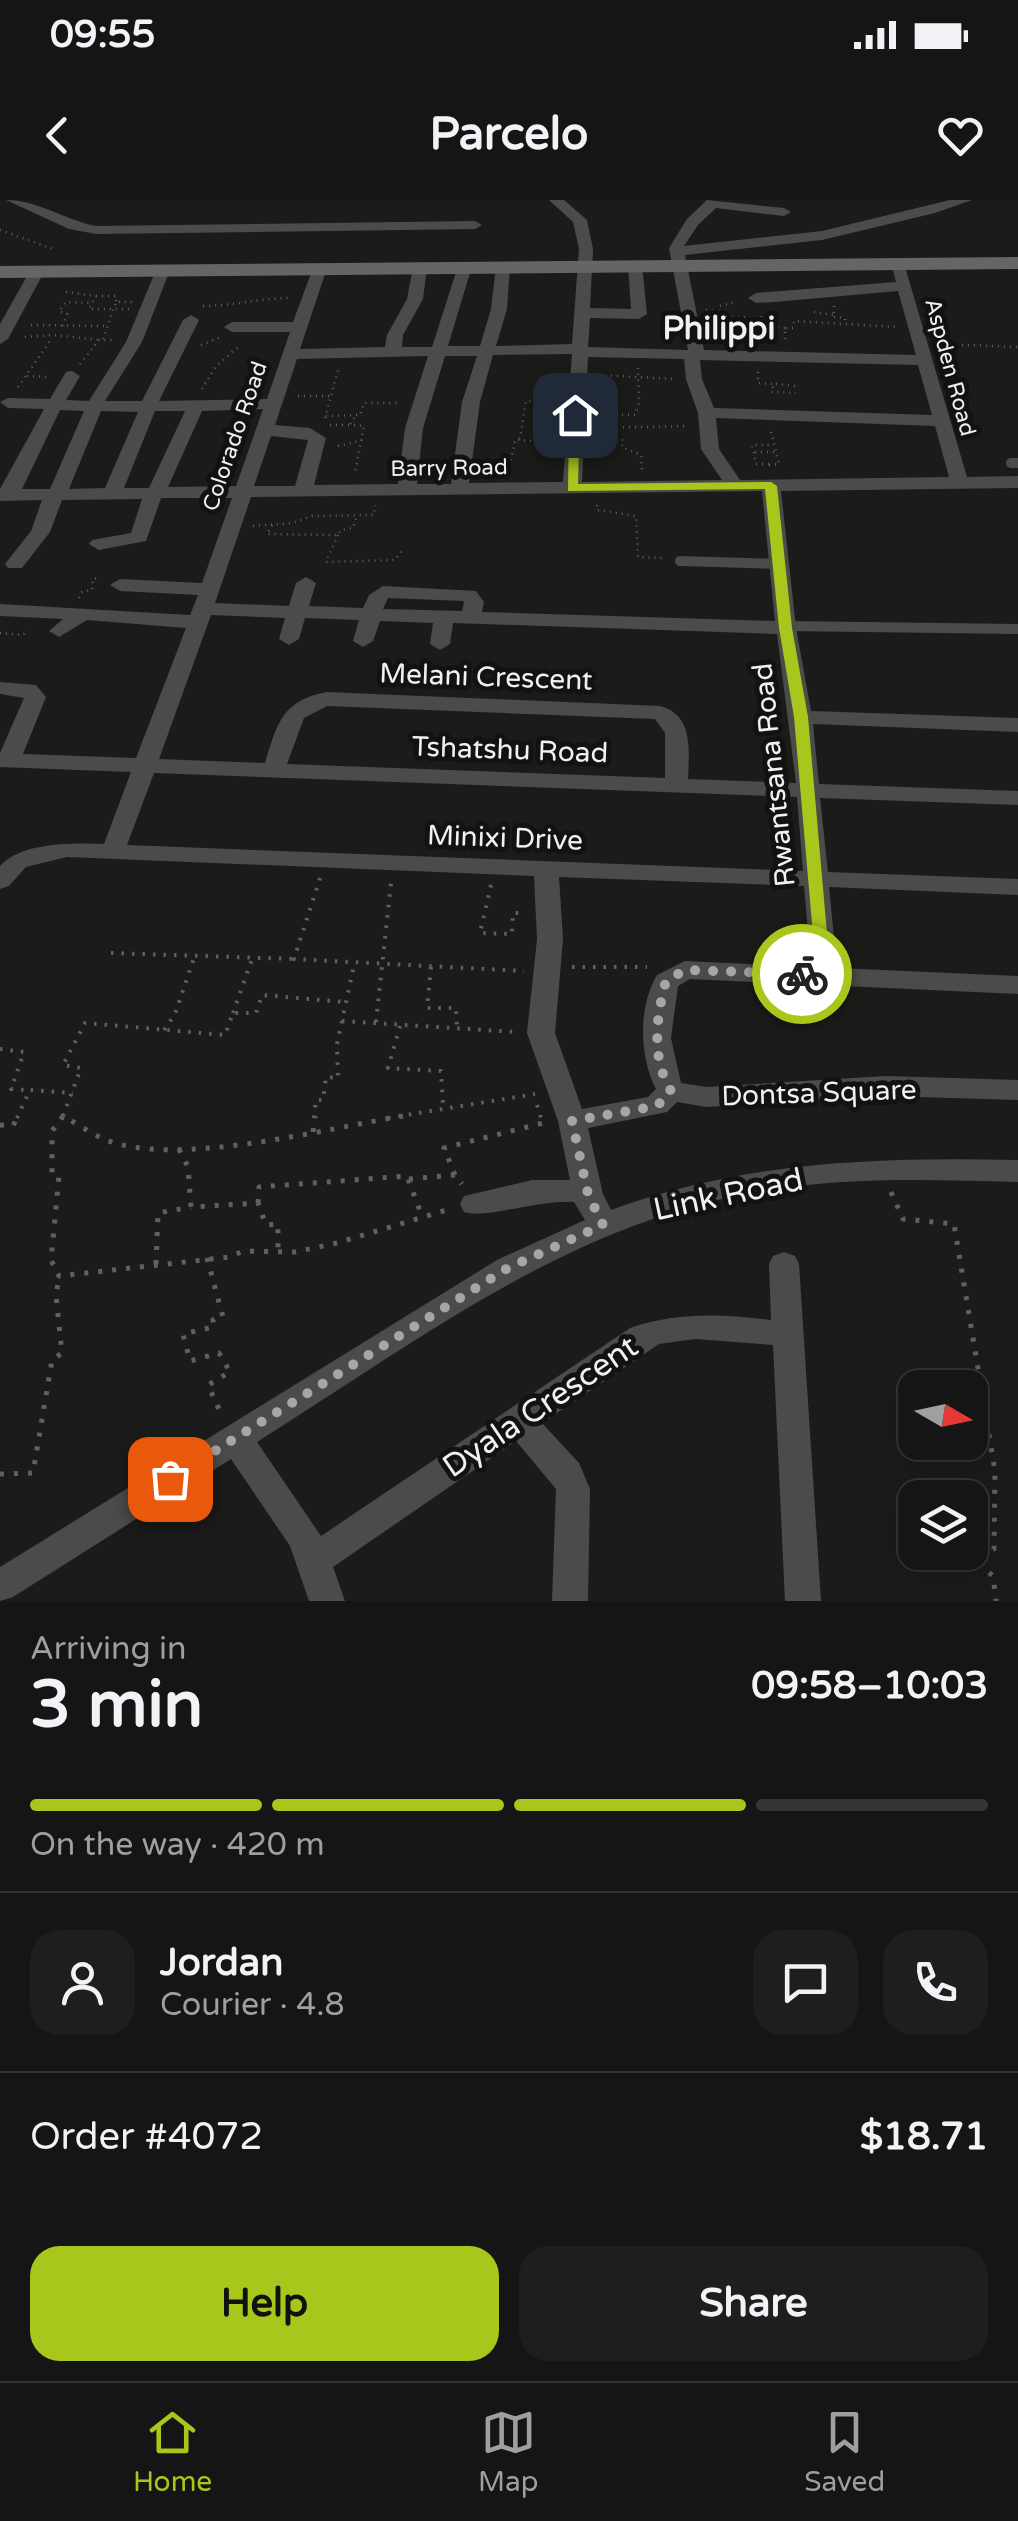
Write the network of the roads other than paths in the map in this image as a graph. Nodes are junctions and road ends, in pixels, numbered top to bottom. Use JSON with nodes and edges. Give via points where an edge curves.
{"nodes":[{"id":1,"x":13,"y":200,"type":"edge"},
{"id":2,"x":556,"y":200,"type":"edge"},
{"id":3,"x":965,"y":200,"type":"edge"},
{"id":4,"x":714,"y":202,"type":"edge"},
{"id":5,"x":898,"y":202,"type":"edge"},
{"id":6,"x":928,"y":210,"type":"junction"},
{"id":7,"x":784,"y":212,"type":"dead end"},
{"id":8,"x":475,"y":225,"type":"dead end"},
{"id":9,"x":678,"y":258,"type":"junction"},
{"id":10,"x":1018,"y":263,"type":"edge"},
{"id":11,"x":898,"y":264,"type":"junction"},
{"id":12,"x":587,"y":265,"type":"junction"},
{"id":13,"x":635,"y":265,"type":"junction"},
{"id":14,"x":420,"y":266,"type":"junction"},
{"id":15,"x":466,"y":266,"type":"junction"},
{"id":16,"x":503,"y":266,"type":"junction"},
{"id":17,"x":320,"y":268,"type":"junction"},
{"id":18,"x":164,"y":270,"type":"junction"},
{"id":19,"x":0,"y":272,"type":"edge"},
{"id":20,"x":31,"y":281,"type":"junction"},
{"id":21,"x":906,"y":286,"type":"junction"},
{"id":22,"x":756,"y":298,"type":"dead end"},
{"id":23,"x":195,"y":313,"type":"road end"},
{"id":24,"x":582,"y":314,"type":"junction"},
{"id":25,"x":299,"y":328,"type":"junction"},
{"id":26,"x":3,"y":333,"type":"edge"},
{"id":27,"x":233,"y":335,"type":"road end"},
{"id":28,"x":438,"y":350,"type":"junction"},
{"id":29,"x":487,"y":350,"type":"junction"},
{"id":30,"x":393,"y":351,"type":"junction"},
{"id":31,"x":579,"y":351,"type":"junction"},
{"id":32,"x":290,"y":354,"type":"junction"},
{"id":33,"x":694,"y":354,"type":"junction"},
{"id":34,"x":926,"y":360,"type":"junction"},
{"id":35,"x":72,"y":376,"type":"road end"},
{"id":36,"x":273,"y":401,"type":"junction"},
{"id":37,"x":9,"y":402,"type":"edge"},
{"id":38,"x":56,"y":405,"type":"junction"},
{"id":39,"x":94,"y":406,"type":"junction"},
{"id":40,"x":150,"y":406,"type":"junction"},
{"id":41,"x":196,"y":406,"type":"junction"},
{"id":42,"x":708,"y":420,"type":"junction"},
{"id":43,"x":942,"y":421,"type":"junction"},
{"id":44,"x":263,"y":430,"type":"junction"},
{"id":45,"x":770,"y":475,"type":"junction"},
{"id":46,"x":1018,"y":482,"type":"edge"},
{"id":47,"x":960,"y":483,"type":"junction"},
{"id":48,"x":735,"y":486,"type":"junction"},
{"id":49,"x":572,"y":488,"type":"junction"},
{"id":50,"x":407,"y":490,"type":"junction"},
{"id":51,"x":459,"y":490,"type":"junction"},
{"id":52,"x":241,"y":492,"type":"junction"},
{"id":53,"x":302,"y":492,"type":"junction"},
{"id":54,"x":154,"y":493,"type":"junction"},
{"id":55,"x":56,"y":494,"type":"junction"},
{"id":56,"x":112,"y":494,"type":"junction"},
{"id":57,"x":5,"y":495,"type":"edge"},
{"id":58,"x":99,"y":544,"type":"dead end"},
{"id":59,"x":680,"y":561,"type":"road end"},
{"id":60,"x":15,"y":564,"type":"dead end"},
{"id":61,"x":779,"y":564,"type":"junction"},
{"id":62,"x":306,"y":583,"type":"dead end"},
{"id":63,"x":120,"y":585,"type":"dead end"},
{"id":64,"x":545,"y":595,"type":"dead end"},
{"id":65,"x":618,"y":596,"type":"dead end"},
{"id":66,"x":692,"y":600,"type":"dead end"},
{"id":67,"x":203,"y":607,"type":"junction"},
{"id":68,"x":2,"y":610,"type":"edge"},
{"id":69,"x":297,"y":612,"type":"junction"},
{"id":70,"x":84,"y":614,"type":"junction"},
{"id":71,"x":371,"y":614,"type":"junction"},
{"id":72,"x":444,"y":617,"type":"junction"},
{"id":73,"x":471,"y":618,"type":"junction"},
{"id":74,"x":518,"y":620,"type":"junction"},
{"id":75,"x":545,"y":620,"type":"junction"},
{"id":76,"x":593,"y":622,"type":"junction"},
{"id":77,"x":619,"y":623,"type":"junction"},
{"id":78,"x":669,"y":624,"type":"junction"},
{"id":79,"x":695,"y":626,"type":"junction"},
{"id":80,"x":786,"y":627,"type":"junction"},
{"id":81,"x":1018,"y":629,"type":"edge"},
{"id":82,"x":0,"y":632,"type":"edge"},
{"id":83,"x":59,"y":632,"type":"dead end"},
{"id":84,"x":289,"y":639,"type":"dead end"},
{"id":85,"x":363,"y":641,"type":"dead end"},
{"id":86,"x":440,"y":644,"type":"dead end"},
{"id":87,"x":516,"y":644,"type":"dead end"},
{"id":88,"x":592,"y":648,"type":"dead end"},
{"id":89,"x":666,"y":650,"type":"dead end"},
{"id":90,"x":0,"y":688,"type":"edge"},
{"id":91,"x":801,"y":717,"type":"junction"},
{"id":92,"x":1018,"y":726,"type":"edge"},
{"id":93,"x":4,"y":760,"type":"edge"},
{"id":94,"x":142,"y":766,"type":"junction"},
{"id":95,"x":274,"y":770,"type":"junction"},
{"id":96,"x":676,"y":785,"type":"junction"},
{"id":97,"x":808,"y":791,"type":"junction"},
{"id":98,"x":1018,"y":798,"type":"edge"},
{"id":99,"x":113,"y":851,"type":"junction"},
{"id":100,"x":546,"y":868,"type":"junction"},
{"id":101,"x":816,"y":879,"type":"junction"},
{"id":102,"x":0,"y":881,"type":"edge"},
{"id":103,"x":1018,"y":887,"type":"edge"},
{"id":104,"x":825,"y":975,"type":"junction"},
{"id":105,"x":1018,"y":985,"type":"edge"},
{"id":106,"x":1018,"y":1090,"type":"edge"},
{"id":107,"x":671,"y":1091,"type":"junction"},
{"id":108,"x":572,"y":1121,"type":"junction"},
{"id":109,"x":1018,"y":1171,"type":"edge"},
{"id":110,"x":588,"y":1194,"type":"junction"},
{"id":111,"x":475,"y":1204,"type":"road end"},
{"id":112,"x":603,"y":1225,"type":"junction"},
{"id":113,"x":784,"y":1264,"type":"dead end"},
{"id":114,"x":788,"y":1334,"type":"junction"},
{"id":115,"x":519,"y":1422,"type":"junction"},
{"id":116,"x":235,"y":1438,"type":"junction"},
{"id":117,"x":315,"y":1560,"type":"junction"},
{"id":118,"x":0,"y":1586,"type":"edge"},
{"id":119,"x":327,"y":1601,"type":"edge"},
{"id":120,"x":570,"y":1601,"type":"edge"},
{"id":121,"x":804,"y":1601,"type":"edge"}],
"edges":[{"from":1,"to":8,"type":"street","via":[[88,229],[388,218]]},
{"from":2,"to":12,"type":"street","via":[[580,220]]},
{"from":3,"to":6,"type":"street"},
{"from":4,"to":7,"type":"street"},
{"from":4,"to":9,"type":"street","via":[[680,236]]},
{"from":5,"to":6,"type":"street"},
{"from":6,"to":9,"type":"street"},
{"from":9,"to":11,"type":"street"},
{"from":9,"to":13,"type":"street"},
{"from":9,"to":33,"type":"street"},
{"from":10,"to":11,"type":"street"},
{"from":11,"to":21,"type":"street","name":"Aspden Road"},
{"from":12,"to":13,"type":"street"},
{"from":12,"to":16,"type":"street"},
{"from":12,"to":24,"type":"street"},
{"from":13,"to":24,"type":"street","via":[[639,314]]},
{"from":14,"to":15,"type":"street"},
{"from":14,"to":17,"type":"street"},
{"from":14,"to":30,"type":"street","via":[[415,299],[394,335]]},
{"from":15,"to":16,"type":"street"},
{"from":15,"to":28,"type":"street"},
{"from":16,"to":29,"type":"street"},
{"from":17,"to":18,"type":"street"},
{"from":17,"to":25,"type":"street","name":"Colorado Road"},
{"from":18,"to":20,"type":"street"},
{"from":18,"to":39,"type":"street","via":[[134,342]]},
{"from":19,"to":20,"type":"street"},
{"from":20,"to":26,"type":"street"},
{"from":21,"to":22,"type":"street"},
{"from":21,"to":34,"type":"street","name":"Aspden Road"},
{"from":23,"to":40,"type":"street"},
{"from":24,"to":31,"type":"street"},
{"from":25,"to":27,"type":"street","via":[[260,327]]},
{"from":25,"to":32,"type":"street","name":"Colorado Road"},
{"from":28,"to":29,"type":"street"},
{"from":28,"to":30,"type":"street"},
{"from":28,"to":50,"type":"street","via":[[410,445]]},
{"from":29,"to":31,"type":"street"},
{"from":29,"to":51,"type":"street","via":[[471,402]]},
{"from":30,"to":32,"type":"street"},
{"from":31,"to":33,"type":"street"},
{"from":31,"to":49,"type":"street"},
{"from":32,"to":36,"type":"street","name":"Colorado Road"},
{"from":33,"to":34,"type":"street"},
{"from":33,"to":42,"type":"street"},
{"from":34,"to":43,"type":"street","name":"Aspden Road"},
{"from":35,"to":38,"type":"street"},
{"from":36,"to":41,"type":"street"},
{"from":36,"to":44,"type":"street","name":"Colorado Road"},
{"from":37,"to":38,"type":"street"},
{"from":38,"to":39,"type":"street"},
{"from":38,"to":57,"type":"street"},
{"from":39,"to":40,"type":"street"},
{"from":39,"to":55,"type":"street"},
{"from":40,"to":41,"type":"street"},
{"from":40,"to":56,"type":"street"},
{"from":41,"to":54,"type":"street"},
{"from":42,"to":43,"type":"street","via":[[773,414]]},
{"from":42,"to":48,"type":"street","via":[[710,449]]},
{"from":43,"to":47,"type":"street","name":"Aspden Road"},
{"from":44,"to":52,"type":"street","name":"Colorado Road"},
{"from":44,"to":53,"type":"street","via":[[317,438]]},
{"from":45,"to":47,"type":"street","name":"Barry Road"},
{"from":45,"to":48,"type":"street","name":"Barry Road"},
{"from":45,"to":61,"type":"street","name":"Rwantsana Road"},
{"from":46,"to":47,"type":"street","name":"Barry Road"},
{"from":48,"to":49,"type":"street","name":"Barry Road"},
{"from":49,"to":51,"type":"street","name":"Barry Road"},
{"from":50,"to":51,"type":"street","name":"Barry Road"},
{"from":50,"to":53,"type":"street","name":"Barry Road"},
{"from":52,"to":53,"type":"street","name":"Barry Road"},
{"from":52,"to":54,"type":"street","name":"Barry Road"},
{"from":52,"to":67,"type":"street","name":"Colorado Road"},
{"from":54,"to":56,"type":"street","name":"Barry Road"},
{"from":54,"to":58,"type":"street","via":[[140,537]]},
{"from":55,"to":56,"type":"street","name":"Barry Road"},
{"from":55,"to":57,"type":"street","name":"Barry Road"},
{"from":55,"to":60,"type":"street","via":[[40,532]]},
{"from":59,"to":61,"type":"lane"},
{"from":61,"to":80,"type":"street","name":"Rwantsana Road"},
{"from":62,"to":69,"type":"street"},
{"from":63,"to":67,"type":"street"},
{"from":64,"to":75,"type":"street"},
{"from":65,"to":77,"type":"street"},
{"from":66,"to":79,"type":"street"},
{"from":67,"to":69,"type":"street"},
{"from":67,"to":70,"type":"street"},
{"from":67,"to":94,"type":"street","name":"Colorado Road"},
{"from":68,"to":70,"type":"street"},
{"from":68,"to":82,"type":"street"},
{"from":69,"to":71,"type":"street"},
{"from":69,"to":84,"type":"street"},
{"from":70,"to":83,"type":"street"},
{"from":71,"to":72,"type":"street"},
{"from":71,"to":73,"type":"street","via":[[380,595],[394,590],[469,595]]},
{"from":71,"to":85,"type":"street"},
{"from":72,"to":73,"type":"street"},
{"from":72,"to":86,"type":"street"},
{"from":73,"to":74,"type":"street"},
{"from":74,"to":75,"type":"street"},
{"from":74,"to":87,"type":"street"},
{"from":75,"to":76,"type":"street"},
{"from":76,"to":77,"type":"street"},
{"from":76,"to":88,"type":"street"},
{"from":77,"to":78,"type":"street"},
{"from":78,"to":79,"type":"street"},
{"from":78,"to":89,"type":"street"},
{"from":79,"to":80,"type":"street"},
{"from":80,"to":81,"type":"lane"},
{"from":80,"to":91,"type":"street","name":"Rwantsana Road"},
{"from":90,"to":93,"type":"street","via":[[28,690],[35,697]]},
{"from":91,"to":92,"type":"street"},
{"from":91,"to":97,"type":"street","name":"Rwantsana Road"},
{"from":93,"to":94,"type":"street","name":"Tshatshu Road"},
{"from":94,"to":95,"type":"street","name":"Tshatshu Road"},
{"from":94,"to":99,"type":"street","name":"Colorado Road"},
{"from":95,"to":96,"type":"street","name":"Tshatshu Road"},
{"from":95,"to":96,"type":"street","name":"Melani Crescent","via":[[297,708],[326,699],[660,713],[676,725]]},
{"from":96,"to":97,"type":"street","name":"Tshatshu Road"},
{"from":97,"to":98,"type":"street","name":"Tshatshu Road"},
{"from":97,"to":101,"type":"street","name":"Rwantsana Road"},
{"from":99,"to":100,"type":"street","name":"Minixi Drive"},
{"from":99,"to":102,"type":"street","name":"Minixi Drive","via":[[32,856]]},
{"from":100,"to":101,"type":"street","name":"Minixi Drive"},
{"from":100,"to":108,"type":"street","via":[[550,912],[541,1032],[547,1092]]},
{"from":101,"to":103,"type":"street","name":"Minixi Drive"},
{"from":101,"to":104,"type":"street","name":"Rwantsana Road"},
{"from":104,"to":105,"type":"street"},
{"from":104,"to":107,"type":"street","via":[[685,970],[666,981],[658,1010],[659,1072]]},
{"from":106,"to":107,"type":"street","name":"Dontsa Square","via":[[886,1086],[707,1097]]},
{"from":107,"to":108,"type":"street","via":[[657,1106]]},
{"from":108,"to":110,"type":"street"},
{"from":109,"to":112,"type":"street","name":"Link Road","via":[[881,1169],[732,1186]]},
{"from":110,"to":111,"type":"street","via":[[562,1187]]},
{"from":110,"to":112,"type":"street"},
{"from":112,"to":116,"type":"street","name":"Link Road","via":[[508,1268]]},
{"from":113,"to":114,"type":"street"},
{"from":114,"to":115,"type":"street","name":"Dyala Crescent","via":[[692,1327],[654,1332]]},
{"from":114,"to":121,"type":"street"},
{"from":115,"to":117,"type":"street","name":"Dyala Crescent"},
{"from":115,"to":120,"type":"street","via":[[573,1488]]},
{"from":116,"to":117,"type":"street"},
{"from":116,"to":118,"type":"street","name":"Link Road"},
{"from":117,"to":119,"type":"street"}]}
